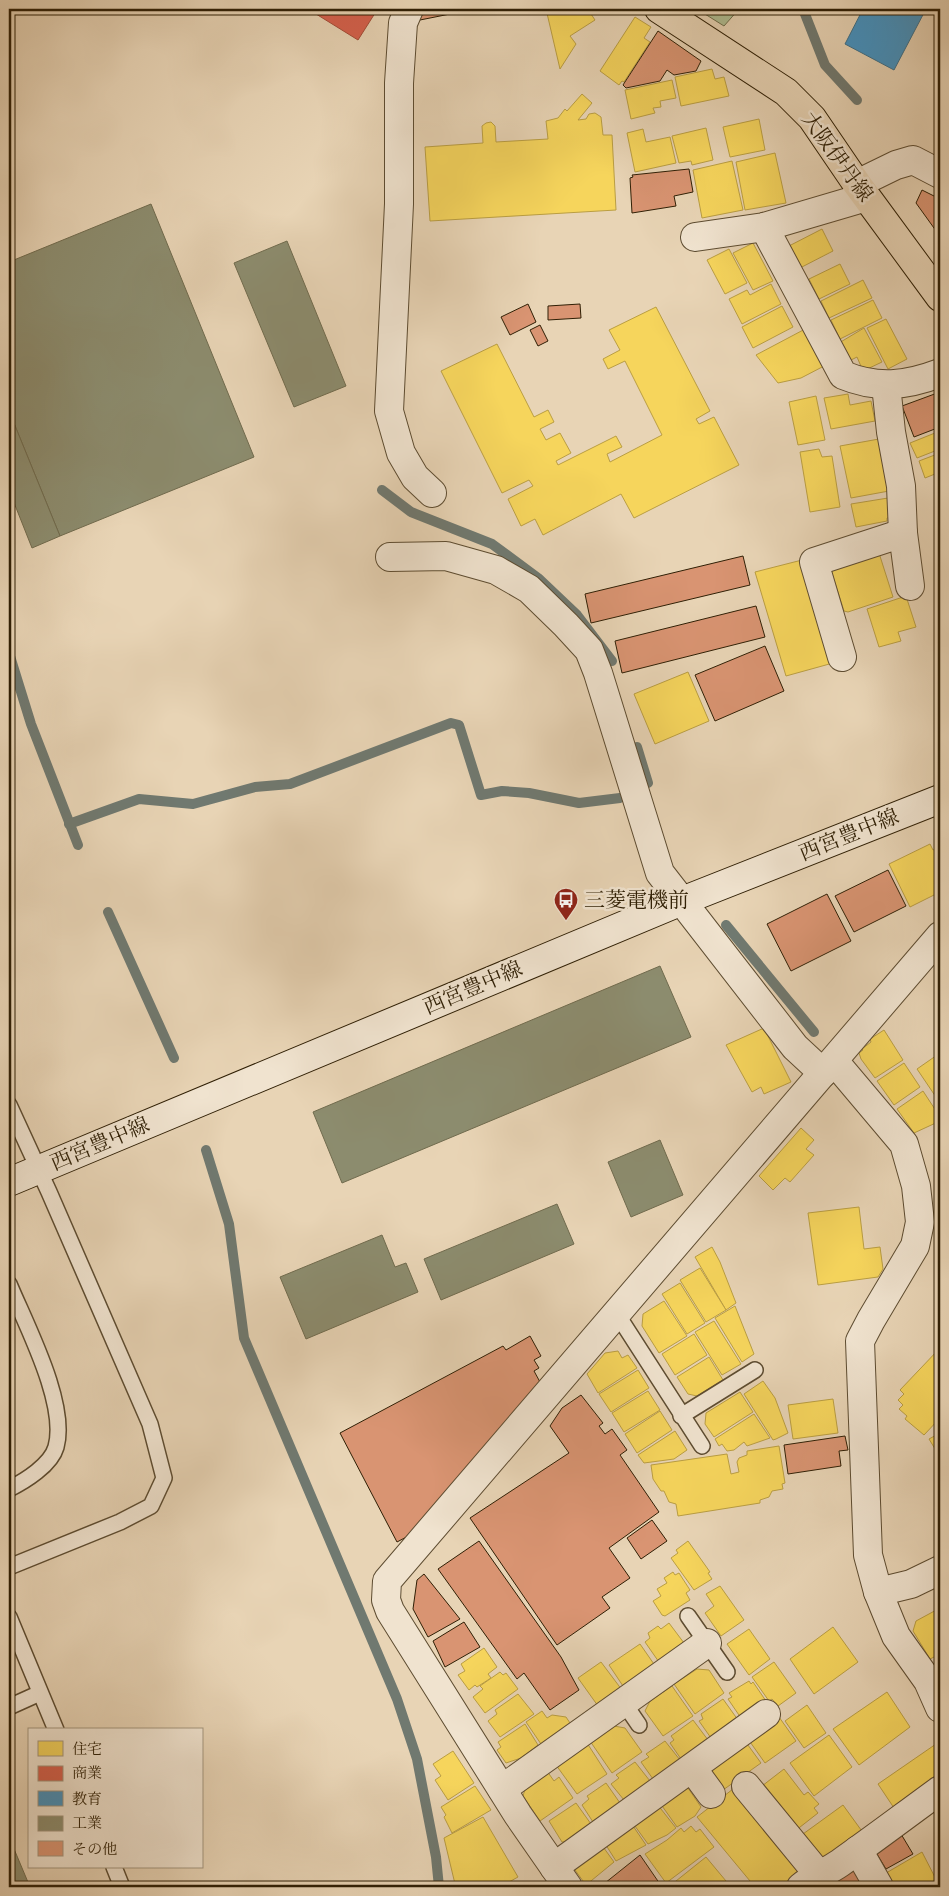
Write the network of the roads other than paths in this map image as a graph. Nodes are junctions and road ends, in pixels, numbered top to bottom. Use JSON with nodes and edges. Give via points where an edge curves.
{"nodes":[{"id":1,"x":410,"y":9,"type":"edge"},
{"id":2,"x":659,"y":9,"type":"edge"},
{"id":3,"x":940,"y":174,"type":"edge"},
{"id":4,"x":862,"y":190,"type":"junction"},
{"id":5,"x":764,"y":227,"type":"junction"},
{"id":6,"x":695,"y":237,"type":"dead end"},
{"id":7,"x":940,"y":297,"type":"edge"},
{"id":8,"x":940,"y":373,"type":"edge"},
{"id":9,"x":886,"y":385,"type":"junction"},
{"id":10,"x":432,"y":493,"type":"dead end"},
{"id":11,"x":903,"y":533,"type":"junction"},
{"id":12,"x":390,"y":557,"type":"dead end"},
{"id":13,"x":910,"y":586,"type":"dead end"},
{"id":14,"x":842,"y":657,"type":"dead end"},
{"id":15,"x":940,"y":799,"type":"edge"},
{"id":16,"x":682,"y":901,"type":"junction"},
{"id":17,"x":940,"y":936,"type":"edge"},
{"id":18,"x":829,"y":1067,"type":"junction"},
{"id":19,"x":9,"y":1105,"type":"edge"},
{"id":20,"x":38,"y":1170,"type":"junction"},
{"id":21,"x":9,"y":1182,"type":"edge"},
{"id":22,"x":9,"y":1284,"type":"edge"},
{"id":23,"x":617,"y":1314,"type":"junction"},
{"id":24,"x":755,"y":1370,"type":"dead end"},
{"id":25,"x":682,"y":1416,"type":"junction"},
{"id":26,"x":702,"y":1446,"type":"dead end"},
{"id":27,"x":9,"y":1489,"type":"edge"},
{"id":28,"x":9,"y":1567,"type":"edge"},
{"id":29,"x":938,"y":1571,"type":"edge"},
{"id":30,"x":878,"y":1592,"type":"junction"},
{"id":31,"x":688,"y":1616,"type":"dead end"},
{"id":32,"x":9,"y":1617,"type":"edge"},
{"id":33,"x":707,"y":1643,"type":"junction"},
{"id":34,"x":727,"y":1672,"type":"dead end"},
{"id":35,"x":40,"y":1693,"type":"junction"},
{"id":36,"x":624,"y":1702,"type":"junction"},
{"id":37,"x":9,"y":1707,"type":"edge"},
{"id":38,"x":940,"y":1708,"type":"edge"},
{"id":39,"x":766,"y":1714,"type":"dead end"},
{"id":40,"x":639,"y":1725,"type":"dead end"},
{"id":41,"x":55,"y":1728,"type":"edge"},
{"id":42,"x":692,"y":1768,"type":"junction"},
{"id":43,"x":746,"y":1786,"type":"dead end"},
{"id":44,"x":502,"y":1789,"type":"junction"},
{"id":45,"x":940,"y":1790,"type":"edge"},
{"id":46,"x":711,"y":1794,"type":"dead end"},
{"id":47,"x":858,"y":1850,"type":"junction"},
{"id":48,"x":114,"y":1868,"type":"edge"},
{"id":49,"x":561,"y":1877,"type":"edge"},
{"id":50,"x":810,"y":1881,"type":"edge"},
{"id":51,"x":122,"y":1887,"type":"edge"},
{"id":52,"x":879,"y":1887,"type":"edge"}],
"edges":[{"from":1,"to":10,"type":"street","via":[[403,23],[399,83],[399,204],[389,411],[401,453],[415,476]]},
{"from":2,"to":4,"type":"main road","name":"大阪伊丹線","via":[[786,92],[812,118]]},
{"from":3,"to":4,"type":"street","via":[[913,160],[896,165]]},
{"from":4,"to":5,"type":"street"},
{"from":4,"to":7,"type":"main road","name":"大阪伊丹線"},
{"from":5,"to":6,"type":"street"},
{"from":5,"to":9,"type":"street","via":[[843,375]]},
{"from":8,"to":9,"type":"street","via":[[919,381]]},
{"from":9,"to":11,"type":"street","via":[[890,432],[901,486]]},
{"from":11,"to":13,"type":"street"},
{"from":11,"to":14,"type":"street","via":[[814,562]]},
{"from":12,"to":16,"type":"street","via":[[446,556],[496,570],[530,589],[589,650],[660,873]]},
{"from":15,"to":16,"type":"street","name":"西宮豊中線"},
{"from":16,"to":18,"type":"street","via":[[795,1047]]},
{"from":16,"to":20,"type":"street","name":"西宮豊中線"},
{"from":17,"to":18,"type":"street"},
{"from":18,"to":23,"type":"street"},
{"from":18,"to":30,"type":"street","via":[[904,1144],[916,1186],[920,1222],[915,1246],[860,1342],[868,1555]]},
{"from":19,"to":20,"type":"lane"},
{"from":20,"to":21,"type":"street","name":"西宮豊中線"},
{"from":20,"to":28,"type":"lane","via":[[150,1424],[164,1478],[151,1506]]},
{"from":22,"to":27,"type":"lane","via":[[51,1384],[59,1419],[56,1448],[43,1468]]},
{"from":23,"to":25,"type":"lane"},
{"from":23,"to":44,"type":"street","via":[[387,1581],[386,1600],[390,1610]]},
{"from":24,"to":25,"type":"lane"},
{"from":25,"to":26,"type":"lane"},
{"from":29,"to":30,"type":"street","via":[[912,1584]]},
{"from":30,"to":38,"type":"street","via":[[896,1636],[928,1681]]},
{"from":31,"to":33,"type":"lane"},
{"from":32,"to":35,"type":"lane"},
{"from":33,"to":34,"type":"lane"},
{"from":33,"to":36,"type":"street"},
{"from":35,"to":37,"type":"lane"},
{"from":35,"to":41,"type":"lane"},
{"from":36,"to":40,"type":"lane"},
{"from":36,"to":44,"type":"street"},
{"from":39,"to":42,"type":"street"},
{"from":42,"to":46,"type":"street"},
{"from":42,"to":49,"type":"street"},
{"from":43,"to":50,"type":"street"},
{"from":44,"to":49,"type":"street"},
{"from":45,"to":47,"type":"street"},
{"from":47,"to":50,"type":"street"},
{"from":47,"to":52,"type":"street"},
{"from":48,"to":51,"type":"lane"}]}
